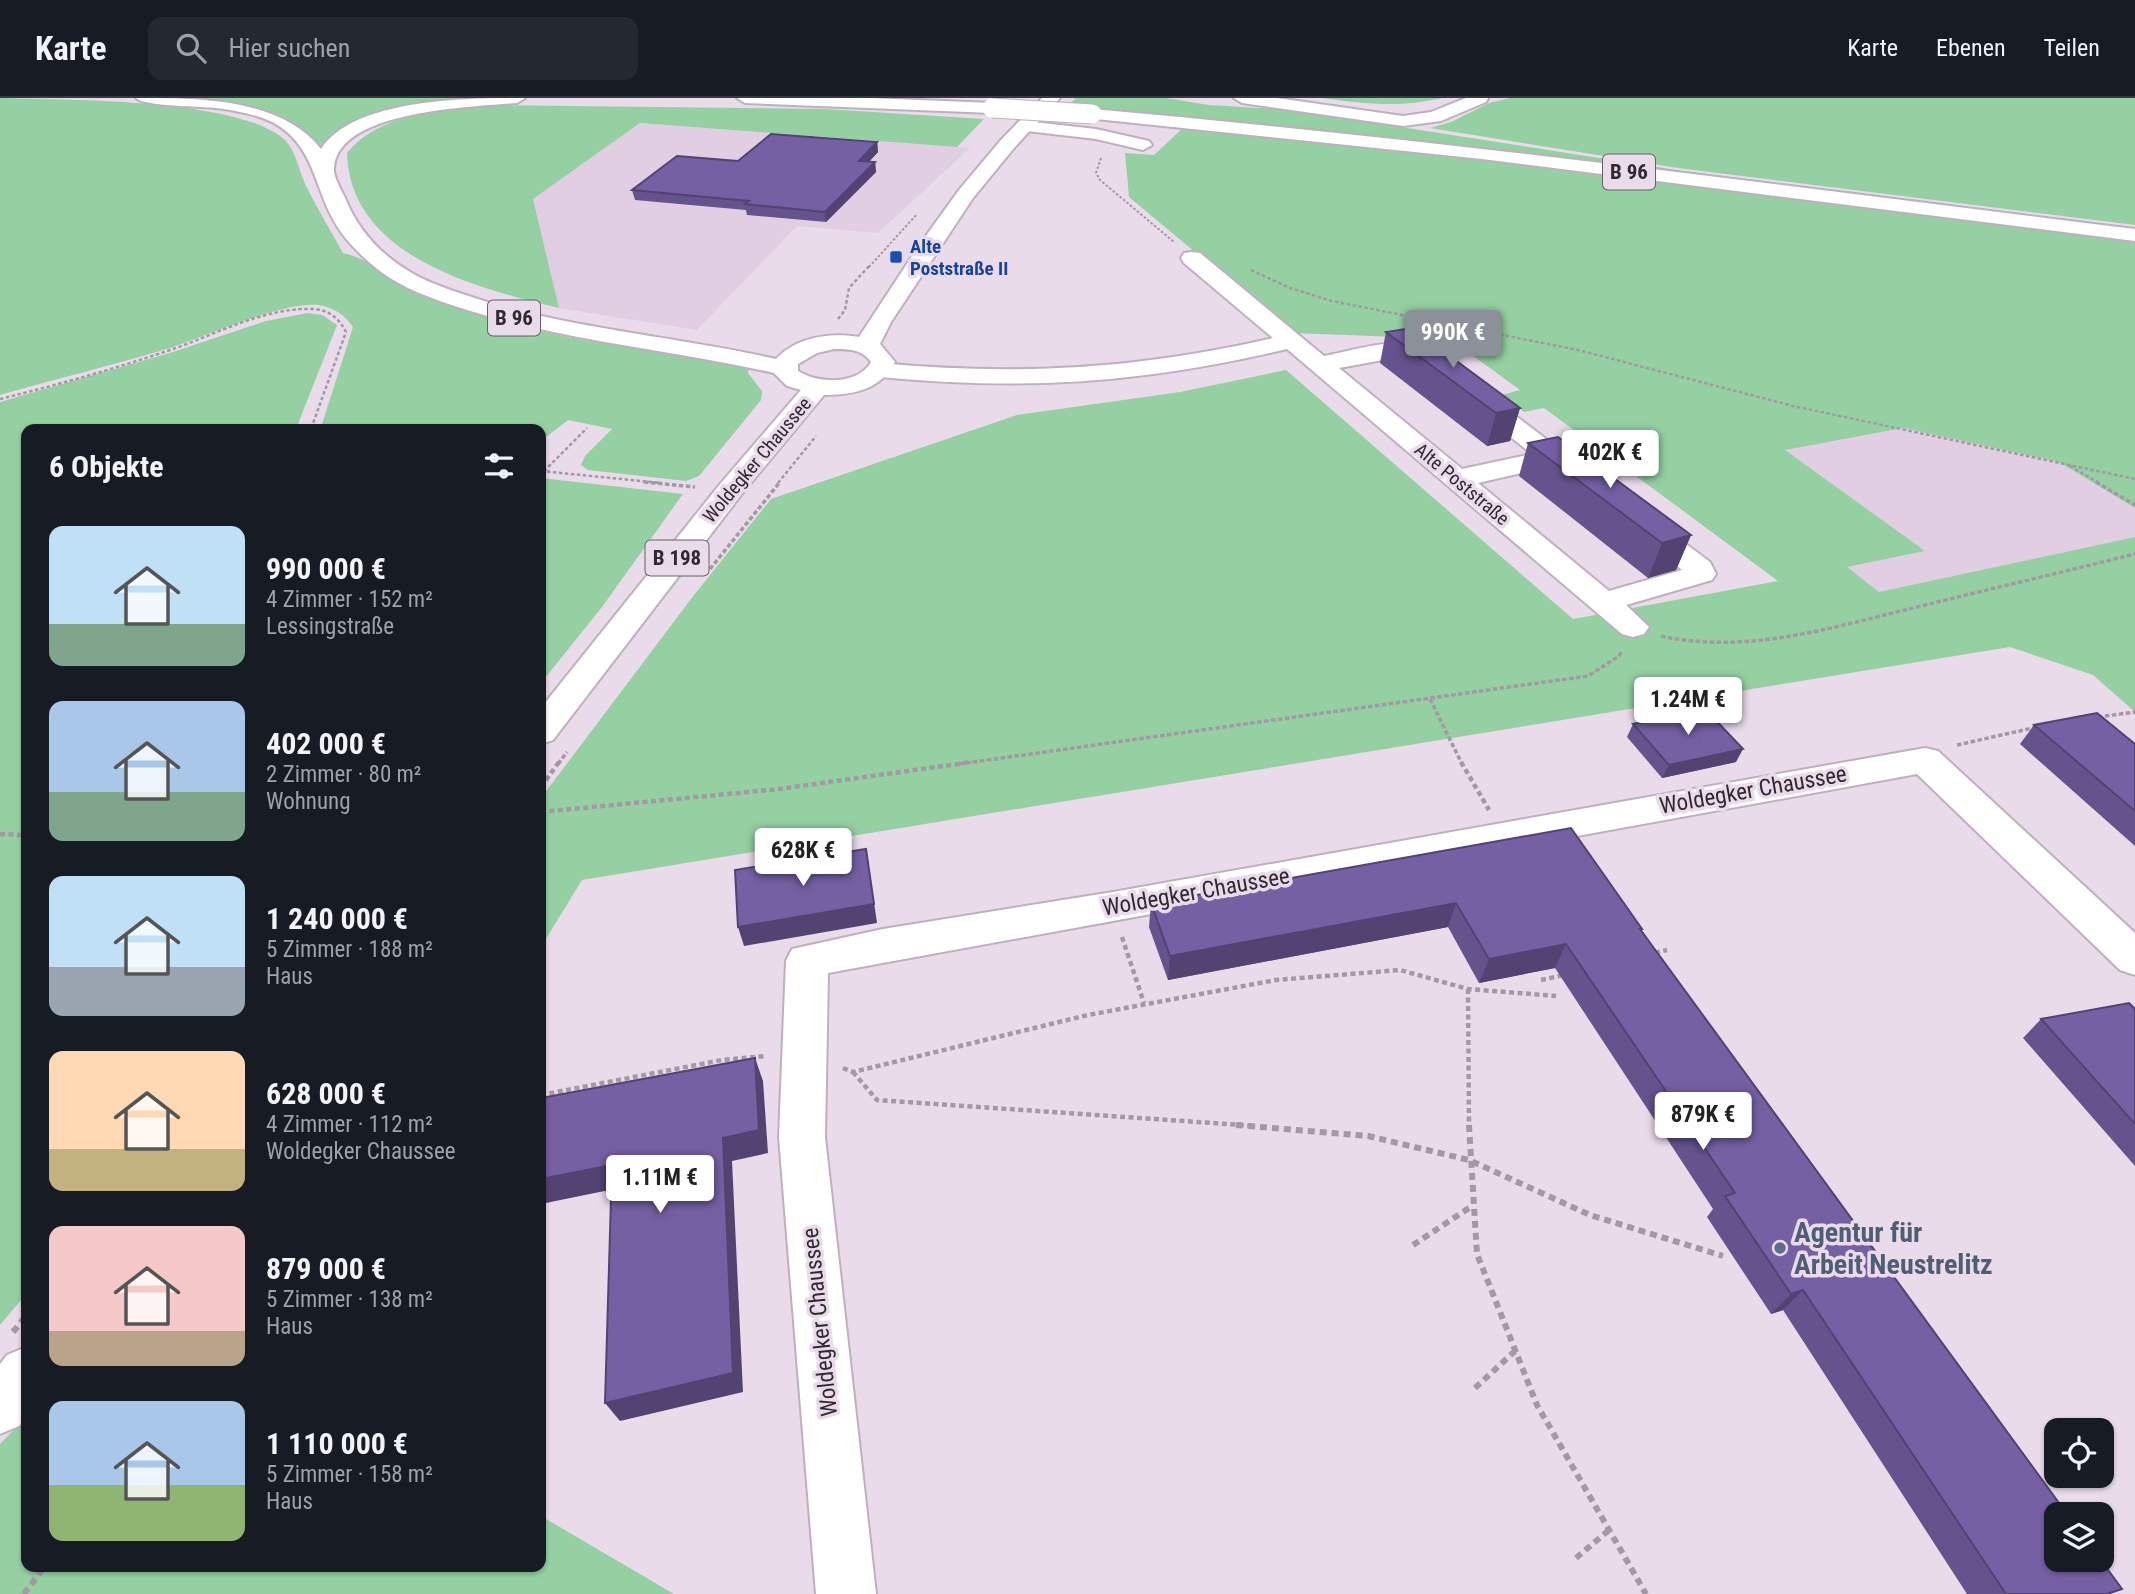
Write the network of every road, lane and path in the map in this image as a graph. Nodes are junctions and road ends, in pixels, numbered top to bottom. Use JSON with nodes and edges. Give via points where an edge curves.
{"nodes":[{"id":1,"x":144,"y":98,"type":"edge"},
{"id":2,"x":517,"y":98,"type":"edge"},
{"id":3,"x":745,"y":98,"type":"edge"},
{"id":4,"x":1052,"y":98,"type":"edge"},
{"id":5,"x":1242,"y":98,"type":"edge"},
{"id":6,"x":1480,"y":98,"type":"edge"},
{"id":7,"x":1024,"y":126,"type":"junction"},
{"id":8,"x":1143,"y":145,"type":"dead end"},
{"id":9,"x":1102,"y":157,"type":"dead end"},
{"id":10,"x":324,"y":171,"type":"junction"},
{"id":11,"x":2135,"y":235,"type":"edge"},
{"id":12,"x":1192,"y":258,"type":"junction"},
{"id":13,"x":911,"y":270,"type":"junction"},
{"id":14,"x":1292,"y":341,"type":"junction"},
{"id":15,"x":834,"y":342,"type":"junction"},
{"id":16,"x":867,"y":346,"type":"junction"},
{"id":17,"x":792,"y":360,"type":"junction"},
{"id":18,"x":1320,"y":364,"type":"junction"},
{"id":19,"x":880,"y":370,"type":"junction"},
{"id":20,"x":817,"y":387,"type":"junction"},
{"id":21,"x":0,"y":398,"type":"edge"},
{"id":22,"x":313,"y":424,"type":"edge"},
{"id":23,"x":587,"y":428,"type":"dead end"},
{"id":24,"x":817,"y":436,"type":"dead end"},
{"id":25,"x":1553,"y":458,"type":"junction"},
{"id":26,"x":2066,"y":464,"type":"junction"},
{"id":27,"x":546,"y":467,"type":"edge"},
{"id":28,"x":546,"y":471,"type":"edge"},
{"id":29,"x":1456,"y":479,"type":"junction"},
{"id":30,"x":2135,"y":479,"type":"edge"},
{"id":31,"x":1586,"y":482,"type":"edge"},
{"id":32,"x":731,"y":489,"type":"junction"},
{"id":33,"x":2135,"y":505,"type":"edge"},
{"id":34,"x":1618,"y":506,"type":"edge"},
{"id":35,"x":2135,"y":554,"type":"edge"},
{"id":36,"x":705,"y":575,"type":"dead end"},
{"id":37,"x":1603,"y":602,"type":"junction"},
{"id":38,"x":1633,"y":627,"type":"junction"},
{"id":39,"x":1430,"y":699,"type":"junction"},
{"id":40,"x":2135,"y":712,"type":"edge"},
{"id":41,"x":2095,"y":718,"type":"edge"},
{"id":42,"x":2042,"y":725,"type":"edge"},
{"id":43,"x":546,"y":726,"type":"edge"},
{"id":44,"x":573,"y":745,"type":"dead end"},
{"id":45,"x":1925,"y":760,"type":"junction"},
{"id":46,"x":546,"y":780,"type":"edge"},
{"id":47,"x":546,"y":812,"type":"edge"},
{"id":48,"x":0,"y":834,"type":"edge"},
{"id":49,"x":21,"y":835,"type":"edge"},
{"id":50,"x":1503,"y":835,"type":"junction"},
{"id":51,"x":1113,"y":907,"type":"junction"},
{"id":52,"x":1667,"y":950,"type":"dead end"},
{"id":53,"x":1654,"y":954,"type":"edge"},
{"id":54,"x":2135,"y":958,"type":"edge"},
{"id":55,"x":1576,"y":972,"type":"edge"},
{"id":56,"x":1541,"y":980,"type":"edge"},
{"id":57,"x":1468,"y":989,"type":"junction"},
{"id":58,"x":1556,"y":996,"type":"dead end"},
{"id":59,"x":1144,"y":1003,"type":"junction"},
{"id":60,"x":804,"y":1052,"type":"junction"},
{"id":61,"x":853,"y":1072,"type":"junction"},
{"id":62,"x":546,"y":1094,"type":"edge"},
{"id":63,"x":1469,"y":1160,"type":"junction"},
{"id":64,"x":1472,"y":1206,"type":"junction"},
{"id":65,"x":1413,"y":1245,"type":"dead end"},
{"id":66,"x":1723,"y":1256,"type":"dead end"},
{"id":67,"x":1516,"y":1351,"type":"junction"},
{"id":68,"x":21,"y":1380,"type":"edge"},
{"id":69,"x":1475,"y":1388,"type":"dead end"},
{"id":70,"x":0,"y":1407,"type":"edge"},
{"id":71,"x":1609,"y":1530,"type":"junction"},
{"id":72,"x":1576,"y":1558,"type":"dead end"},
{"id":73,"x":40,"y":1572,"type":"edge"},
{"id":74,"x":24,"y":1594,"type":"edge"},
{"id":75,"x":846,"y":1594,"type":"edge"},
{"id":76,"x":1646,"y":1594,"type":"edge"}],
"edges":[{"from":1,"to":10,"type":"main road","via":[[224,105],[268,116],[297,132]]},
{"from":2,"to":10,"type":"main road","via":[[427,108],[370,123],[330,148]]},
{"from":3,"to":11,"type":"main road","number":"B 96","bridge":true,"via":[[992,107],[1255,128]]},
{"from":4,"to":7,"type":"main road"},
{"from":5,"to":6,"type":"main road","via":[[1403,121],[1435,117]]},
{"from":7,"to":8,"type":"main road"},
{"from":7,"to":13,"type":"main road"},
{"from":9,"to":12,"type":"path","via":[[1096,168],[1100,180]]},
{"from":10,"to":17,"type":"main road","number":"B 96","via":[[345,224],[373,253],[405,278],[452,299],[510,317],[627,339]]},
{"from":12,"to":14,"type":"main road","name":"Alte Poststraße"},
{"from":12,"to":26,"type":"path","via":[[1227,259],[1290,288],[1359,307],[1578,350],[1794,405]]},
{"from":13,"to":15,"type":"main road"},
{"from":13,"to":16,"type":"main road"},
{"from":14,"to":18,"type":"main road","name":"Alte Poststraße"},
{"from":14,"to":19,"type":"main road","via":[[1136,371],[1063,377],[980,378]]},
{"from":15,"to":16,"type":"main road"},
{"from":15,"to":17,"type":"main road"},
{"from":16,"to":19,"type":"main road","via":[[881,355]]},
{"from":17,"to":20,"type":"main road","name":"Woldegker Chaussee","via":[[791,379]]},
{"from":18,"to":25,"type":"main road","via":[[1405,349],[1416,352]]},
{"from":18,"to":29,"type":"main road","name":"Alte Poststraße"},
{"from":19,"to":20,"type":"main road","name":"Woldegker Chaussee","via":[[862,382]]},
{"from":20,"to":32,"type":"main road","name":"Woldegker Chaussee","number":"B 198"},
{"from":21,"to":22,"type":"path","via":[[170,350],[262,318],[310,309],[340,319],[346,332]]},
{"from":23,"to":27,"type":"path"},
{"from":24,"to":36,"type":"path"},
{"from":25,"to":29,"type":"main road"},
{"from":25,"to":31,"type":"main road"},
{"from":26,"to":30,"type":"path"},
{"from":26,"to":33,"type":"path"},
{"from":28,"to":32,"type":"path"},
{"from":29,"to":37,"type":"main road","name":"Alte Poststraße"},
{"from":32,"to":43,"type":"main road","name":"Woldegker Chaussee","number":"B 198"},
{"from":34,"to":37,"type":"main road","via":[[1699,568],[1701,575]]},
{"from":35,"to":38,"type":"path","via":[[1844,625],[1748,643],[1682,643]]},
{"from":37,"to":38,"type":"main road","name":"Alte Poststraße"},
{"from":38,"to":39,"type":"path","via":[[1619,656],[1588,676]]},
{"from":39,"to":47,"type":"path","via":[[779,789]]},
{"from":39,"to":50,"type":"path","via":[[1450,744]]},
{"from":40,"to":41,"type":"path"},
{"from":42,"to":45,"type":"path","via":[[1953,746]]},
{"from":44,"to":46,"type":"path"},
{"from":45,"to":50,"type":"main road","name":"Woldegker Chaussee"},
{"from":45,"to":54,"type":"main road"},
{"from":48,"to":49,"type":"path"},
{"from":50,"to":51,"type":"main road","name":"Woldegker Chaussee"},
{"from":51,"to":59,"type":"path"},
{"from":51,"to":60,"type":"main road","name":"Woldegker Chaussee","via":[[807,961]]},
{"from":52,"to":53,"type":"path"},
{"from":55,"to":56,"type":"path"},
{"from":57,"to":58,"type":"path"},
{"from":57,"to":59,"type":"path","via":[[1400,970],[1276,979]]},
{"from":57,"to":63,"type":"path"},
{"from":59,"to":61,"type":"path"},
{"from":60,"to":61,"type":"path"},
{"from":60,"to":62,"type":"path","via":[[722,1060]]},
{"from":60,"to":75,"type":"main road","name":"Woldegker Chaussee","via":[[802,1137]]},
{"from":61,"to":63,"type":"path","via":[[877,1100],[1368,1136]]},
{"from":63,"to":64,"type":"path"},
{"from":63,"to":66,"type":"path","via":[[1590,1215]]},
{"from":64,"to":65,"type":"path"},
{"from":64,"to":67,"type":"path","via":[[1477,1254]]},
{"from":67,"to":69,"type":"path"},
{"from":67,"to":71,"type":"path","via":[[1538,1405]]},
{"from":68,"to":70,"type":"main road"},
{"from":71,"to":72,"type":"path"},
{"from":71,"to":76,"type":"path"},
{"from":73,"to":74,"type":"path"}]}
